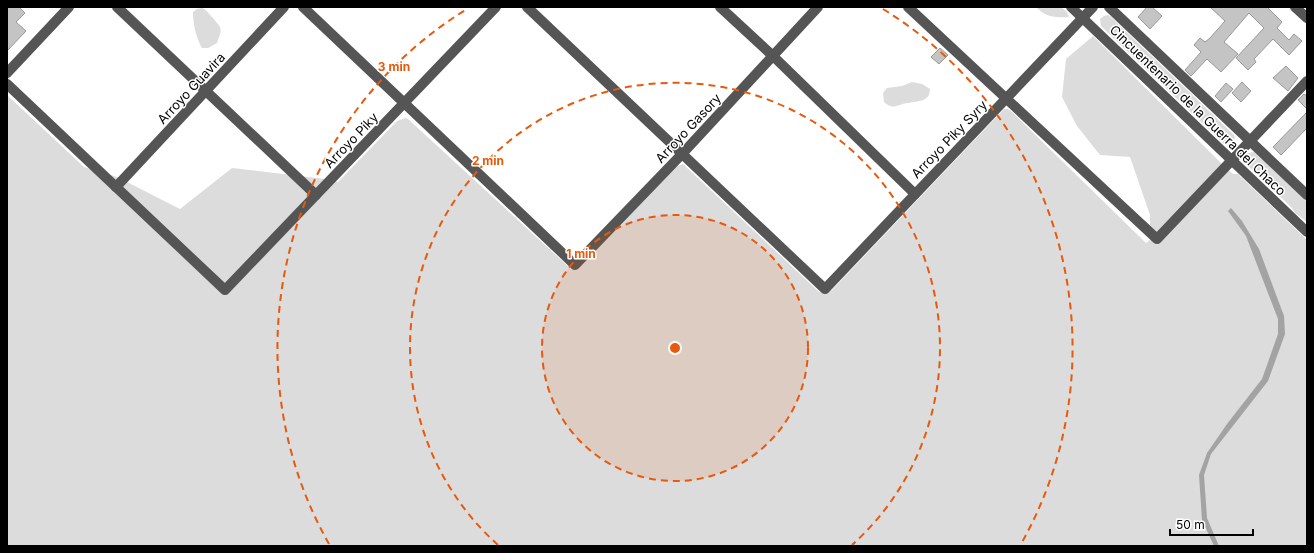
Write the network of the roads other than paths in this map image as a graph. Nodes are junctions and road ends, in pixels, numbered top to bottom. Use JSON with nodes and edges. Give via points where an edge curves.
{"nodes":[{"id":1,"x":69,"y":7,"type":"edge"},
{"id":2,"x":117,"y":7,"type":"edge"},
{"id":3,"x":284,"y":7,"type":"edge"},
{"id":4,"x":303,"y":7,"type":"edge"},
{"id":5,"x":496,"y":7,"type":"edge"},
{"id":6,"x":527,"y":7,"type":"edge"},
{"id":7,"x":720,"y":7,"type":"edge"},
{"id":8,"x":818,"y":7,"type":"edge"},
{"id":9,"x":908,"y":7,"type":"edge"},
{"id":10,"x":1071,"y":7,"type":"edge"},
{"id":11,"x":1093,"y":7,"type":"edge"},
{"id":12,"x":1109,"y":7,"type":"edge"},
{"id":13,"x":1295,"y":7,"type":"edge"},
{"id":14,"x":1082,"y":18,"type":"junction"},
{"id":15,"x":1307,"y":18,"type":"edge"},
{"id":16,"x":773,"y":56,"type":"junction"},
{"id":17,"x":7,"y":74,"type":"edge"},
{"id":18,"x":1307,"y":81,"type":"edge"},
{"id":19,"x":7,"y":84,"type":"edge"},
{"id":20,"x":206,"y":91,"type":"junction"},
{"id":21,"x":1006,"y":98,"type":"junction"},
{"id":22,"x":404,"y":103,"type":"junction"},
{"id":23,"x":1250,"y":141,"type":"junction"},
{"id":24,"x":682,"y":154,"type":"junction"},
{"id":25,"x":1232,"y":160,"type":"junction"},
{"id":26,"x":116,"y":187,"type":"junction"},
{"id":27,"x":915,"y":194,"type":"junction"},
{"id":28,"x":316,"y":195,"type":"junction"},
{"id":29,"x":1307,"y":195,"type":"edge"},
{"id":30,"x":1307,"y":232,"type":"edge"}],
"edges":[{"from":1,"to":17,"type":"street"},
{"from":2,"to":20,"type":"street"},
{"from":3,"to":20,"type":"street","name":"Arroyo Guavira"},
{"from":4,"to":22,"type":"street"},
{"from":5,"to":22,"type":"street","name":"Arroyo Piky"},
{"from":6,"to":24,"type":"street"},
{"from":7,"to":16,"type":"street"},
{"from":8,"to":16,"type":"street","name":"Arroyo Gasory"},
{"from":9,"to":21,"type":"street"},
{"from":10,"to":14,"type":"street","name":"Cincuentenario de la Guerra del Chaco"},
{"from":11,"to":14,"type":"street","name":"Arroyo Piky Syry"},
{"from":12,"to":23,"type":"street","name":"Cincuentenario de la Guerra del Chaco"},
{"from":13,"to":15,"type":"street"},
{"from":14,"to":21,"type":"street","name":"Arroyo Piky Syry"},
{"from":14,"to":25,"type":"street","name":"Cincuentenario de la Guerra del Chaco"},
{"from":16,"to":24,"type":"street","name":"Arroyo Gasory"},
{"from":16,"to":27,"type":"street"},
{"from":18,"to":23,"type":"street"},
{"from":19,"to":26,"type":"street"},
{"from":20,"to":26,"type":"street","name":"Arroyo Guavira"},
{"from":20,"to":28,"type":"street"},
{"from":21,"to":25,"type":"street","via":[[1157,239]]},
{"from":21,"to":27,"type":"street","name":"Arroyo Piky Syry"},
{"from":22,"to":24,"type":"street","name":"Arroyo Gasory","via":[[575,265]]},
{"from":22,"to":28,"type":"street","name":"Arroyo Piky"},
{"from":23,"to":25,"type":"street"},
{"from":23,"to":29,"type":"street","name":"Cincuentenario de la Guerra del Chaco"},
{"from":24,"to":27,"type":"street","name":"Arroyo Piky Syry","via":[[825,289]]},
{"from":25,"to":30,"type":"street","name":"Cincuentenario de la Guerra del Chaco"},
{"from":26,"to":28,"type":"street","name":"Arroyo Piky","via":[[225,290]]}]}
